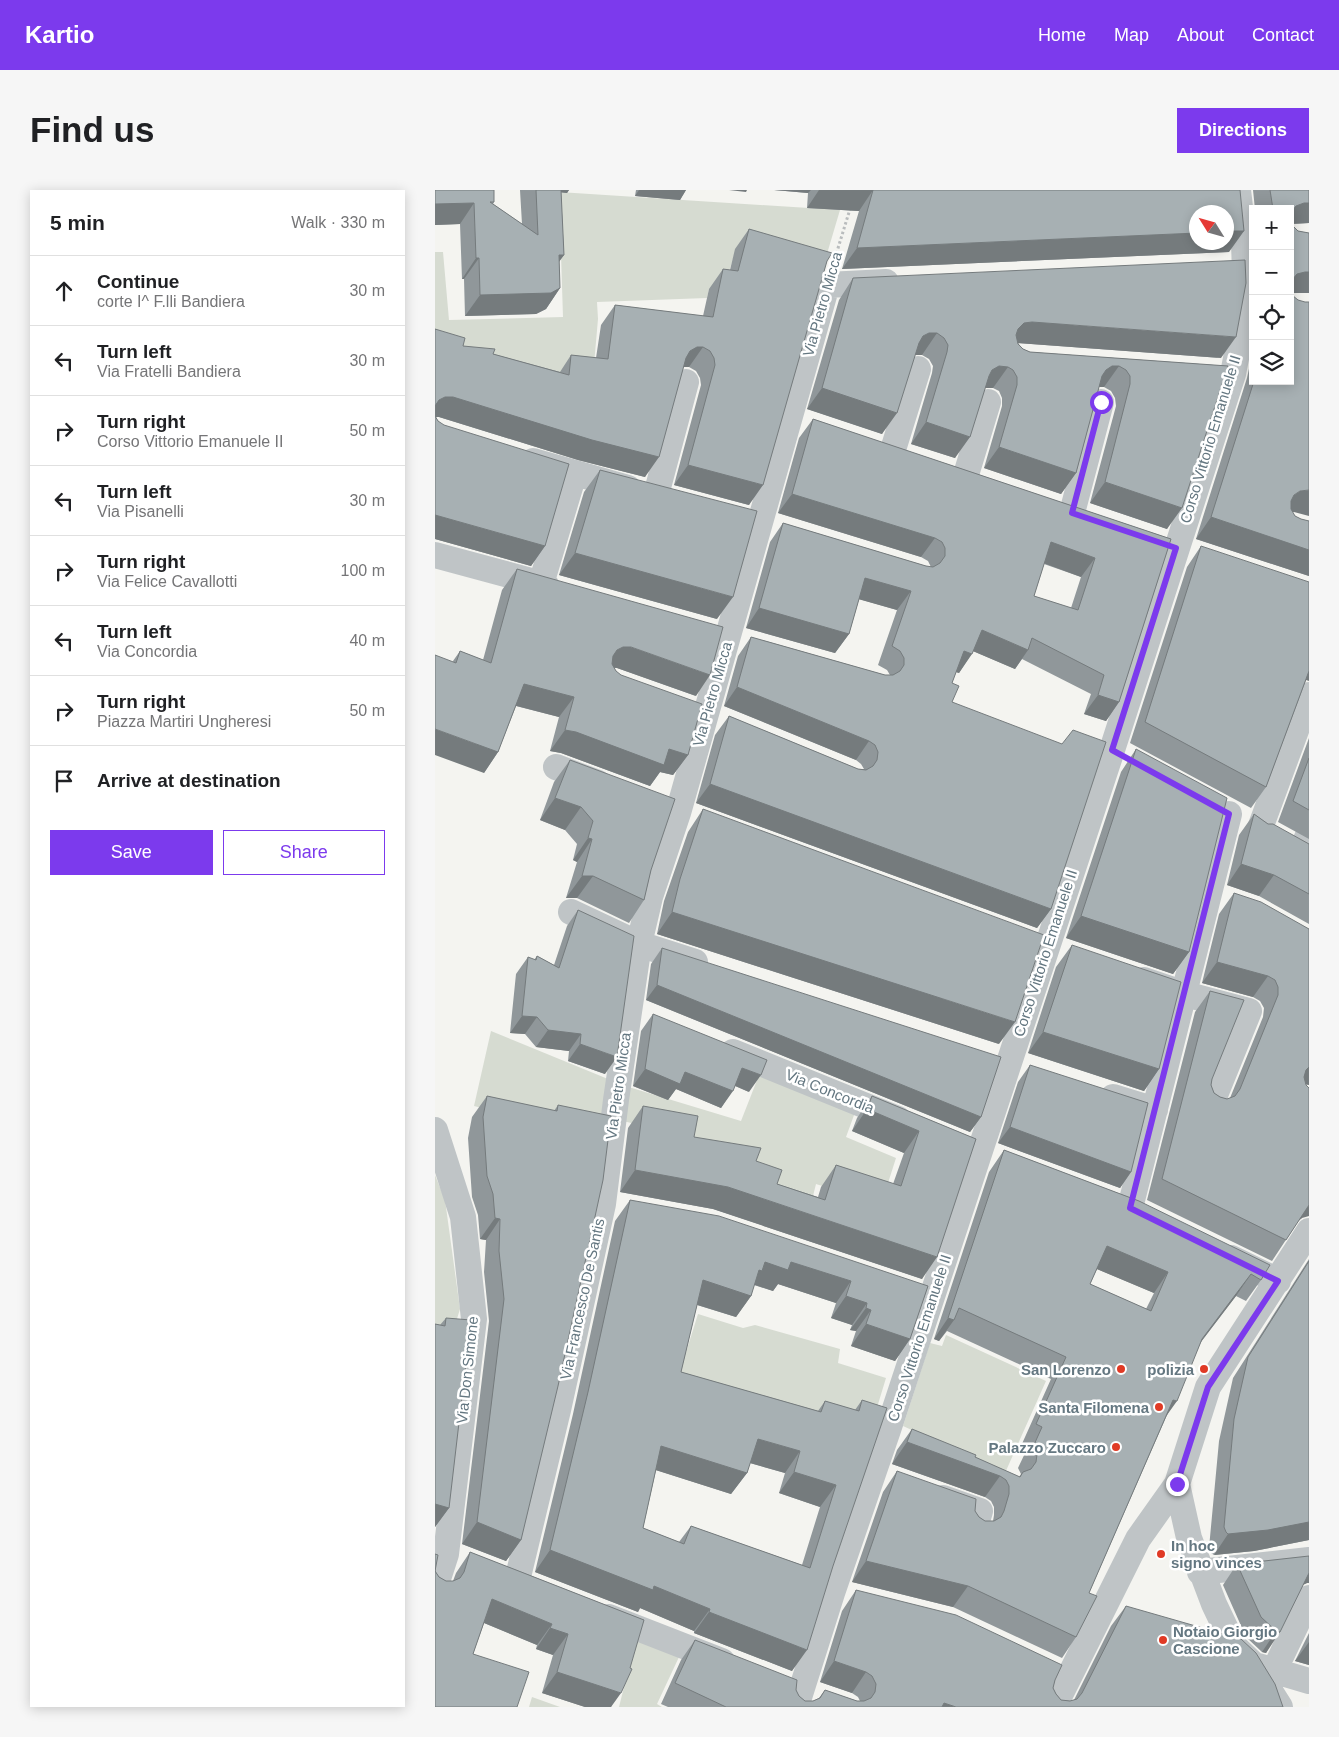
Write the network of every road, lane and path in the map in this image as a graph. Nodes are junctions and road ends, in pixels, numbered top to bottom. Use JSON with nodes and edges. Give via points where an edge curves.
{"nodes":[{"id":1,"x":1238,"y":190,"type":"edge"},
{"id":2,"x":852,"y":200,"type":"dead end"},
{"id":3,"x":1242,"y":254,"type":"edge"},
{"id":4,"x":907,"y":281,"type":"edge"},
{"id":5,"x":827,"y":285,"type":"junction"},
{"id":6,"x":1249,"y":300,"type":"edge"},
{"id":7,"x":1249,"y":308,"type":"edge"},
{"id":8,"x":918,"y":369,"type":"edge"},
{"id":9,"x":686,"y":382,"type":"edge"},
{"id":10,"x":988,"y":402,"type":"edge"},
{"id":11,"x":1101,"y":402,"type":"edge"},
{"id":12,"x":891,"y":453,"type":"edge"},
{"id":13,"x":509,"y":454,"type":"edge"},
{"id":14,"x":574,"y":474,"type":"junction"},
{"id":15,"x":965,"y":478,"type":"edge"},
{"id":16,"x":1098,"y":522,"type":"edge"},
{"id":17,"x":1167,"y":545,"type":"junction"},
{"id":18,"x":435,"y":555,"type":"edge"},
{"id":19,"x":1203,"y":557,"type":"edge"},
{"id":20,"x":541,"y":584,"type":"junction"},
{"id":21,"x":569,"y":592,"type":"edge"},
{"id":22,"x":701,"y":630,"type":"edge"},
{"id":23,"x":738,"y":641,"type":"junction"},
{"id":24,"x":1309,"y":695,"type":"edge"},
{"id":25,"x":1112,"y":750,"type":"junction"},
{"id":26,"x":1137,"y":764,"type":"edge"},
{"id":27,"x":556,"y":767,"type":"dead end"},
{"id":28,"x":617,"y":790,"type":"edge"},
{"id":29,"x":652,"y":803,"type":"edge"},
{"id":30,"x":687,"y":816,"type":"junction"},
{"id":31,"x":1259,"y":831,"type":"junction"},
{"id":32,"x":1306,"y":847,"type":"edge"},
{"id":33,"x":1208,"y":895,"type":"junction"},
{"id":34,"x":1234,"y":903,"type":"edge"},
{"id":35,"x":571,"y":912,"type":"dead end"},
{"id":36,"x":639,"y":944,"type":"junction"},
{"id":37,"x":715,"y":968,"type":"edge"},
{"id":38,"x":1121,"y":972,"type":"edge"},
{"id":39,"x":1185,"y":994,"type":"junction"},
{"id":40,"x":628,"y":1009,"type":"junction"},
{"id":41,"x":656,"y":1020,"type":"edge"},
{"id":42,"x":711,"y":1043,"type":"edge"},
{"id":43,"x":1091,"y":1090,"type":"edge"},
{"id":44,"x":1211,"y":1104,"type":"edge"},
{"id":45,"x":1155,"y":1110,"type":"junction"},
{"id":46,"x":924,"y":1129,"type":"edge"},
{"id":47,"x":435,"y":1130,"type":"edge"},
{"id":48,"x":970,"y":1148,"type":"junction"},
{"id":49,"x":1006,"y":1162,"type":"edge"},
{"id":50,"x":1104,"y":1198,"type":"edge"},
{"id":51,"x":613,"y":1206,"type":"joint"},
{"id":52,"x":1309,"y":1231,"type":"edge"},
{"id":53,"x":1208,"y":1247,"type":"edge"},
{"id":54,"x":1278,"y":1281,"type":"junction"},
{"id":55,"x":1177,"y":1484,"type":"junction"},
{"id":56,"x":918,"y":1489,"type":"edge"},
{"id":57,"x":975,"y":1528,"type":"edge"},
{"id":58,"x":448,"y":1555,"type":"edge"},
{"id":59,"x":1309,"y":1560,"type":"edge"},
{"id":60,"x":491,"y":1571,"type":"edge"},
{"id":61,"x":1201,"y":1572,"type":"junction"},
{"id":62,"x":435,"y":1588,"type":"edge"},
{"id":63,"x":1309,"y":1598,"type":"edge"},
{"id":64,"x":591,"y":1610,"type":"edge"},
{"id":65,"x":1206,"y":1638,"type":"edge"},
{"id":66,"x":1234,"y":1646,"type":"junction"},
{"id":67,"x":1264,"y":1667,"type":"junction"},
{"id":68,"x":746,"y":1670,"type":"edge"},
{"id":69,"x":1309,"y":1681,"type":"edge"},
{"id":70,"x":800,"y":1695,"type":"edge"},
{"id":71,"x":1054,"y":1707,"type":"edge"},
{"id":72,"x":1280,"y":1707,"type":"edge"}],
"edges":[{"from":1,"to":3,"type":"street","name":"Corso Vittorio Emanuele II"},
{"from":2,"to":5,"type":"path","name":"Via Pietro Micca"},
{"from":3,"to":6,"type":"street","name":"Corso Vittorio Emanuele II"},
{"from":4,"to":5,"type":"street"},
{"from":5,"to":23,"type":"street","name":"Via Pietro Micca","via":[[799,422],[760,524]]},
{"from":7,"to":17,"type":"street","name":"Corso Vittorio Emanuele II","via":[[1223,373]]},
{"from":8,"to":12,"type":"street"},
{"from":9,"to":14,"type":"street","via":[[665,498]]},
{"from":10,"to":15,"type":"street"},
{"from":11,"to":16,"type":"street","via":[[1063,510]]},
{"from":13,"to":14,"type":"street"},
{"from":14,"to":20,"type":"street"},
{"from":17,"to":19,"type":"street"},
{"from":17,"to":25,"type":"street","name":"Corso Vittorio Emanuele II"},
{"from":18,"to":20,"type":"street"},
{"from":20,"to":21,"type":"street"},
{"from":22,"to":23,"type":"street"},
{"from":23,"to":30,"type":"street","name":"Via Pietro Micca","via":[[705,715]]},
{"from":24,"to":31,"type":"street"},
{"from":25,"to":26,"type":"street"},
{"from":25,"to":48,"type":"street","name":"Corso Vittorio Emanuele II","via":[[1009,1064]]},
{"from":27,"to":28,"type":"street"},
{"from":29,"to":30,"type":"street"},
{"from":30,"to":36,"type":"street","name":"Via Pietro Micca","via":[[649,897]]},
{"from":31,"to":32,"type":"street"},
{"from":31,"to":33,"type":"street","via":[[1221,809]]},
{"from":33,"to":34,"type":"street"},
{"from":33,"to":39,"type":"street"},
{"from":35,"to":36,"type":"street"},
{"from":36,"to":37,"type":"street"},
{"from":36,"to":40,"type":"street","name":"Via Pietro Micca"},
{"from":38,"to":39,"type":"street"},
{"from":39,"to":44,"type":"street","via":[[1249,1011]]},
{"from":39,"to":45,"type":"street"},
{"from":40,"to":41,"type":"street"},
{"from":40,"to":51,"type":"street","name":"Via Pietro Micca"},
{"from":42,"to":46,"type":"street","name":"Via Concordia"},
{"from":43,"to":45,"type":"street"},
{"from":45,"to":50,"type":"street","via":[[1139,1212]]},
{"from":47,"to":58,"type":"street","name":"Via Don Simone","via":[[463,1217],[474,1319]]},
{"from":48,"to":49,"type":"street"},
{"from":48,"to":70,"type":"street","name":"Corso Vittorio Emanuele II","via":[[923,1295],[897,1434],[842,1595]]},
{"from":51,"to":60,"type":"street","name":"Via Francesco De Santis","via":[[560,1401],[527,1585]]},
{"from":52,"to":54,"type":"street"},
{"from":53,"to":54,"type":"street"},
{"from":54,"to":55,"type":"street","via":[[1208,1387]]},
{"from":55,"to":61,"type":"street","via":[[1189,1538]]},
{"from":55,"to":71,"type":"street","via":[[1138,1539],[1113,1611],[1059,1674]]},
{"from":56,"to":57,"type":"street","via":[[981,1511]]},
{"from":58,"to":62,"type":"street","name":"Via Don Simone"},
{"from":59,"to":61,"type":"street"},
{"from":61,"to":66,"type":"street"},
{"from":63,"to":67,"type":"street"},
{"from":64,"to":68,"type":"street"},
{"from":65,"to":66,"type":"street"},
{"from":66,"to":67,"type":"street"},
{"from":67,"to":69,"type":"street"},
{"from":67,"to":72,"type":"street"}]}
